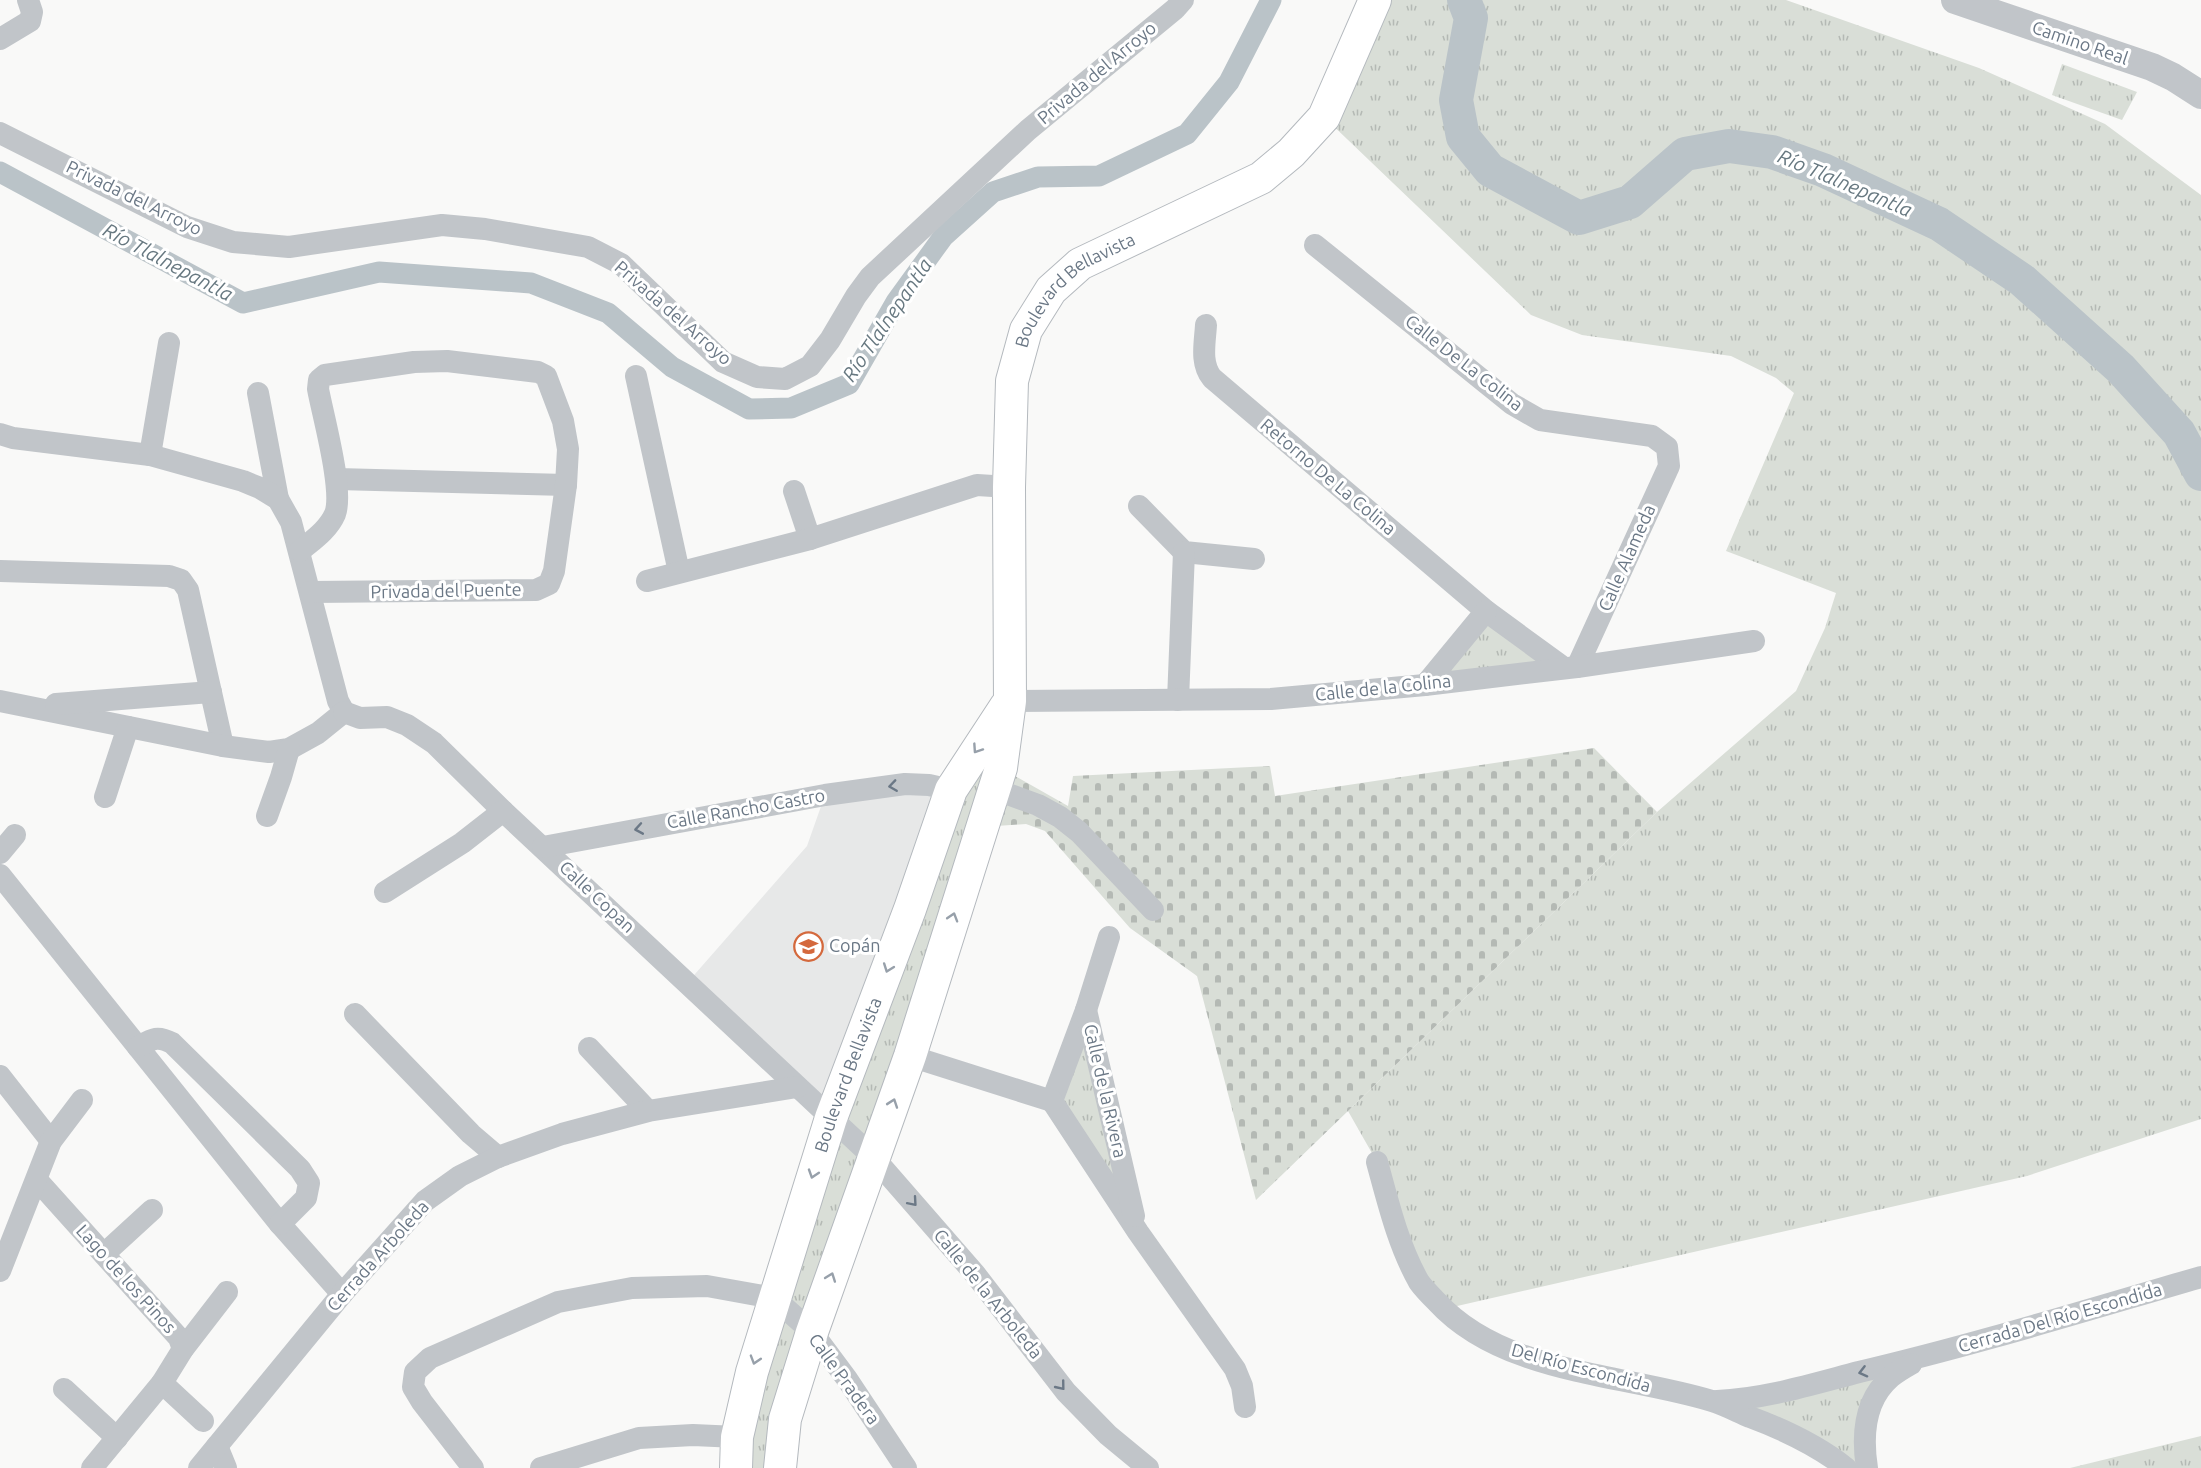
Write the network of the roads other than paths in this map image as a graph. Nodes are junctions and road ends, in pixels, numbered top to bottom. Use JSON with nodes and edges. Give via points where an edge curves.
{"nodes":[{"id":1,"x":28,"y":0,"type":"edge"},
{"id":2,"x":1183,"y":0,"type":"edge"},
{"id":3,"x":1375,"y":0,"type":"edge"},
{"id":4,"x":1954,"y":0,"type":"edge"},
{"id":5,"x":0,"y":39,"type":"edge"},
{"id":6,"x":2201,"y":95,"type":"edge"},
{"id":7,"x":0,"y":133,"type":"edge"},
{"id":8,"x":1315,"y":245,"type":"dead end"},
{"id":9,"x":1206,"y":325,"type":"dead end"},
{"id":10,"x":169,"y":343,"type":"dead end"},
{"id":11,"x":636,"y":376,"type":"dead end"},
{"id":12,"x":258,"y":393,"type":"dead end"},
{"id":13,"x":0,"y":434,"type":"edge"},
{"id":14,"x":1667,"y":447,"type":"joint"},
{"id":15,"x":150,"y":454,"type":"junction"},
{"id":16,"x":337,"y":479,"type":"junction"},
{"id":17,"x":566,"y":485,"type":"junction"},
{"id":18,"x":1009,"y":487,"type":"junction"},
{"id":19,"x":794,"y":490,"type":"dead end"},
{"id":20,"x":278,"y":499,"type":"junction"},
{"id":21,"x":1139,"y":506,"type":"dead end"},
{"id":22,"x":810,"y":539,"type":"junction"},
{"id":23,"x":300,"y":551,"type":"junction"},
{"id":24,"x":1184,"y":552,"type":"junction"},
{"id":25,"x":1254,"y":559,"type":"dead end"},
{"id":26,"x":0,"y":571,"type":"edge"},
{"id":27,"x":680,"y":572,"type":"junction"},
{"id":28,"x":646,"y":581,"type":"dead end"},
{"id":29,"x":310,"y":592,"type":"junction"},
{"id":30,"x":1486,"y":611,"type":"junction"},
{"id":31,"x":1754,"y":641,"type":"dead end"},
{"id":32,"x":1571,"y":667,"type":"junction"},
{"id":33,"x":1425,"y":685,"type":"junction"},
{"id":34,"x":211,"y":692,"type":"junction"},
{"id":35,"x":1178,"y":700,"type":"junction"},
{"id":36,"x":0,"y":701,"type":"edge"},
{"id":37,"x":1010,"y":701,"type":"junction"},
{"id":38,"x":27,"y":706,"type":"junction"},
{"id":39,"x":345,"y":712,"type":"junction"},
{"id":40,"x":128,"y":727,"type":"junction"},
{"id":41,"x":223,"y":746,"type":"junction"},
{"id":42,"x":289,"y":749,"type":"junction"},
{"id":43,"x":994,"y":789,"type":"junction"},
{"id":44,"x":951,"y":790,"type":"junction"},
{"id":45,"x":105,"y":797,"type":"dead end"},
{"id":46,"x":503,"y":811,"type":"junction"},
{"id":47,"x":267,"y":816,"type":"dead end"},
{"id":48,"x":15,"y":835,"type":"dead end"},
{"id":49,"x":543,"y":847,"type":"junction"},
{"id":50,"x":0,"y":853,"type":"edge"},
{"id":51,"x":0,"y":875,"type":"edge"},
{"id":52,"x":385,"y":891,"type":"dead end"},
{"id":53,"x":1153,"y":910,"type":"dead end"},
{"id":54,"x":1109,"y":937,"type":"dead end"},
{"id":55,"x":1086,"y":1010,"type":"junction"},
{"id":56,"x":355,"y":1014,"type":"dead end"},
{"id":57,"x":138,"y":1047,"type":"junction"},
{"id":58,"x":589,"y":1048,"type":"dead end"},
{"id":59,"x":910,"y":1056,"type":"junction"},
{"id":60,"x":0,"y":1076,"type":"edge"},
{"id":61,"x":797,"y":1086,"type":"junction"},
{"id":62,"x":82,"y":1100,"type":"dead end"},
{"id":63,"x":1052,"y":1101,"type":"junction"},
{"id":64,"x":641,"y":1104,"type":"junction"},
{"id":65,"x":831,"y":1118,"type":"junction"},
{"id":66,"x":51,"y":1141,"type":"junction"},
{"id":67,"x":498,"y":1157,"type":"junction"},
{"id":68,"x":874,"y":1158,"type":"junction"},
{"id":69,"x":1377,"y":1162,"type":"dead end"},
{"id":70,"x":37,"y":1180,"type":"junction"},
{"id":71,"x":152,"y":1210,"type":"dead end"},
{"id":72,"x":280,"y":1224,"type":"junction"},
{"id":73,"x":1138,"y":1232,"type":"junction"},
{"id":74,"x":104,"y":1254,"type":"junction"},
{"id":75,"x":1,"y":1263,"type":"edge"},
{"id":76,"x":2201,"y":1277,"type":"edge"},
{"id":77,"x":227,"y":1292,"type":"dead end"},
{"id":78,"x":342,"y":1294,"type":"junction"},
{"id":79,"x":774,"y":1298,"type":"junction"},
{"id":80,"x":812,"y":1332,"type":"junction"},
{"id":81,"x":183,"y":1349,"type":"junction"},
{"id":82,"x":1919,"y":1358,"type":"junction"},
{"id":83,"x":162,"y":1383,"type":"junction"},
{"id":84,"x":64,"y":1389,"type":"dead end"},
{"id":85,"x":1713,"y":1402,"type":"junction"},
{"id":86,"x":1245,"y":1407,"type":"dead end"},
{"id":87,"x":203,"y":1421,"type":"dead end"},
{"id":88,"x":737,"y":1437,"type":"junction"},
{"id":89,"x":117,"y":1438,"type":"junction"},
{"id":90,"x":217,"y":1446,"type":"junction"},
{"id":91,"x":93,"y":1468,"type":"edge"},
{"id":92,"x":199,"y":1468,"type":"edge"},
{"id":93,"x":226,"y":1468,"type":"edge"},
{"id":94,"x":473,"y":1468,"type":"edge"},
{"id":95,"x":541,"y":1468,"type":"edge"},
{"id":96,"x":736,"y":1468,"type":"edge"},
{"id":97,"x":780,"y":1468,"type":"edge"},
{"id":98,"x":906,"y":1468,"type":"edge"},
{"id":99,"x":1148,"y":1468,"type":"edge"},
{"id":100,"x":1846,"y":1468,"type":"edge"},
{"id":101,"x":1867,"y":1468,"type":"edge"}],
"edges":[{"from":1,"to":5,"type":"street","via":[[30,21]]},
{"from":2,"to":7,"type":"street","name":"Privada del Arroyo","via":[[1028,130],[870,277],[810,366],[785,379],[757,377],[723,362],[621,264],[588,247],[442,225],[289,247],[233,242],[187,226]]},
{"from":3,"to":18,"type":"main road","name":"Boulevard Bellavista","via":[[1324,117],[1291,153],[1261,178],[1080,264],[1051,290],[1026,330],[1012,381]]},
{"from":4,"to":6,"type":"street","name":"Camino Real","via":[[2152,67],[2174,76]]},
{"from":8,"to":14,"type":"street","name":"Calle De La Colina","via":[[1512,404],[1540,420],[1652,436]]},
{"from":9,"to":30,"type":"street","name":"Retorno De La Colina","via":[[1204,361],[1212,378]]},
{"from":10,"to":15,"type":"street"},
{"from":11,"to":27,"type":"street"},
{"from":12,"to":20,"type":"street"},
{"from":13,"to":15,"type":"street"},
{"from":14,"to":32,"type":"street","name":"Calle Alameda","via":[[1669,466]]},
{"from":15,"to":20,"type":"street","via":[[243,482]]},
{"from":16,"to":17,"type":"street"},
{"from":16,"to":17,"type":"street","name":"Privada del Puente","via":[[319,380],[325,375],[447,361],[546,376],[563,421],[568,449]]},
{"from":16,"to":23,"type":"street","via":[[336,512],[320,535]]},
{"from":17,"to":29,"type":"street","name":"Privada del Puente","via":[[554,571],[549,584],[536,590]]},
{"from":18,"to":22,"type":"street","via":[[977,485]]},
{"from":18,"to":37,"type":"main road","name":"Boulevard Bellavista"},
{"from":19,"to":22,"type":"street"},
{"from":20,"to":23,"type":"street","via":[[291,522]]},
{"from":21,"to":24,"type":"street"},
{"from":22,"to":27,"type":"street"},
{"from":23,"to":29,"type":"street"},
{"from":24,"to":25,"type":"street"},
{"from":24,"to":35,"type":"street"},
{"from":26,"to":34,"type":"street","via":[[169,576],[181,580],[188,590]]},
{"from":27,"to":28,"type":"street"},
{"from":29,"to":39,"type":"street","via":[[338,701]]},
{"from":30,"to":32,"type":"street","name":"Retorno De La Colina"},
{"from":30,"to":33,"type":"street"},
{"from":31,"to":32,"type":"street","name":"Calle de la Colina"},
{"from":32,"to":33,"type":"street","name":"Calle de la Colina"},
{"from":33,"to":35,"type":"street","name":"Calle de la Colina","via":[[1271,699]]},
{"from":34,"to":38,"type":"street"},
{"from":34,"to":41,"type":"street"},
{"from":35,"to":37,"type":"street","name":"Calle de la Colina"},
{"from":36,"to":38,"type":"street"},
{"from":37,"to":43,"type":"main road","name":"Boulevard Bellavista"},
{"from":37,"to":44,"type":"main road","name":"Boulevard Bellavista","one_way":true},
{"from":38,"to":40,"type":"street"},
{"from":39,"to":42,"type":"street"},
{"from":39,"to":46,"type":"street","name":"Calle Copan","via":[[360,718],[387,717],[407,725],[434,743]]},
{"from":40,"to":41,"type":"street"},
{"from":40,"to":45,"type":"street"},
{"from":41,"to":42,"type":"street","via":[[269,752]]},
{"from":42,"to":47,"type":"street"},
{"from":43,"to":53,"type":"street","via":[[1060,817]]},
{"from":59,"to":43,"type":"main road","name":"Boulevard Bellavista","one_way":true},
{"from":44,"to":49,"type":"street","name":"Calle Rancho Castro","one_way":true,"via":[[905,784],[837,793]]},
{"from":44,"to":65,"type":"main road","name":"Boulevard Bellavista","one_way":true},
{"from":46,"to":49,"type":"street","name":"Calle Copan"},
{"from":46,"to":52,"type":"street","via":[[462,843]]},
{"from":48,"to":50,"type":"street"},
{"from":49,"to":61,"type":"street","name":"Calle Copan"},
{"from":51,"to":57,"type":"street"},
{"from":54,"to":55,"type":"street"},
{"from":55,"to":63,"type":"street","name":"Calle de la Rivera"},
{"from":55,"to":73,"type":"street","name":"Calle de la Rivera"},
{"from":56,"to":67,"type":"street"},
{"from":57,"to":72,"type":"street"},
{"from":57,"to":72,"type":"street","via":[[152,1039],[172,1043],[300,1169],[309,1183],[306,1198]]},
{"from":58,"to":64,"type":"street"},
{"from":59,"to":63,"type":"street"},
{"from":68,"to":59,"type":"main road","name":"Boulevard Bellavista","one_way":true},
{"from":60,"to":66,"type":"street"},
{"from":61,"to":64,"type":"street","name":"Cerrada Arboleda"},
{"from":61,"to":65,"type":"street","name":"Calle Copan"},
{"from":62,"to":66,"type":"street"},
{"from":63,"to":73,"type":"street","name":"Calle de la Rivera"},
{"from":64,"to":67,"type":"street","name":"Cerrada Arboleda"},
{"from":65,"to":68,"type":"street","name":"Calle de la Arboleda"},
{"from":65,"to":79,"type":"main road","name":"Boulevard Bellavista","one_way":true},
{"from":66,"to":70,"type":"street"},
{"from":67,"to":78,"type":"street","name":"Cerrada Arboleda","via":[[460,1176],[425,1201]]},
{"from":80,"to":68,"type":"main road","name":"Boulevard Bellavista","one_way":true},
{"from":68,"to":99,"type":"street","name":"Calle de la Arboleda","one_way":true,"via":[[975,1274],[1066,1392]]},
{"from":69,"to":85,"type":"street","name":"Del Río Escondida","via":[[1397,1235],[1420,1283],[1465,1328],[1534,1359]]},
{"from":70,"to":74,"type":"street","name":"Lago de los Pinos"},
{"from":70,"to":75,"type":"street"},
{"from":71,"to":74,"type":"street"},
{"from":72,"to":78,"type":"street"},
{"from":73,"to":86,"type":"street","name":"Calle de la Rivera","via":[[1235,1369]]},
{"from":74,"to":81,"type":"street","name":"Lago de los Pinos","via":[[179,1338]]},
{"from":76,"to":82,"type":"street","name":"Cerrada Del Río Escondida"},
{"from":77,"to":81,"type":"street"},
{"from":78,"to":90,"type":"street","name":"Cerrada Arboleda"},
{"from":79,"to":80,"type":"street","name":"Calle Pradera"},
{"from":79,"to":88,"type":"main road","name":"Boulevard Bellavista","one_way":true},
{"from":79,"to":94,"type":"street","via":[[707,1286],[633,1288],[558,1302],[430,1358],[415,1372],[413,1387]]},
{"from":80,"to":97,"type":"main road","name":"Boulevard Bellavista","via":[[785,1419]]},
{"from":80,"to":98,"type":"street","name":"Calle Pradera"},
{"from":81,"to":83,"type":"street","name":"Lago de los Pinos"},
{"from":82,"to":85,"type":"street","name":"Cerrada Del Río Escondida","one_way":true,"via":[[1741,1400]]},
{"from":82,"to":101,"type":"street","name":"Cerrada Del Río Escondida","via":[[1890,1378],[1866,1418]]},
{"from":83,"to":87,"type":"street"},
{"from":83,"to":89,"type":"street","name":"Lago de los Pinos"},
{"from":84,"to":89,"type":"street"},
{"from":85,"to":100,"type":"street","via":[[1793,1433]]},
{"from":88,"to":95,"type":"street","via":[[639,1438]]},
{"from":88,"to":96,"type":"main road","name":"Boulevard Bellavista"},
{"from":89,"to":91,"type":"street","name":"Lago de los Pinos"},
{"from":90,"to":92,"type":"street","name":"Cerrada Arboleda"},
{"from":90,"to":93,"type":"street"}]}
